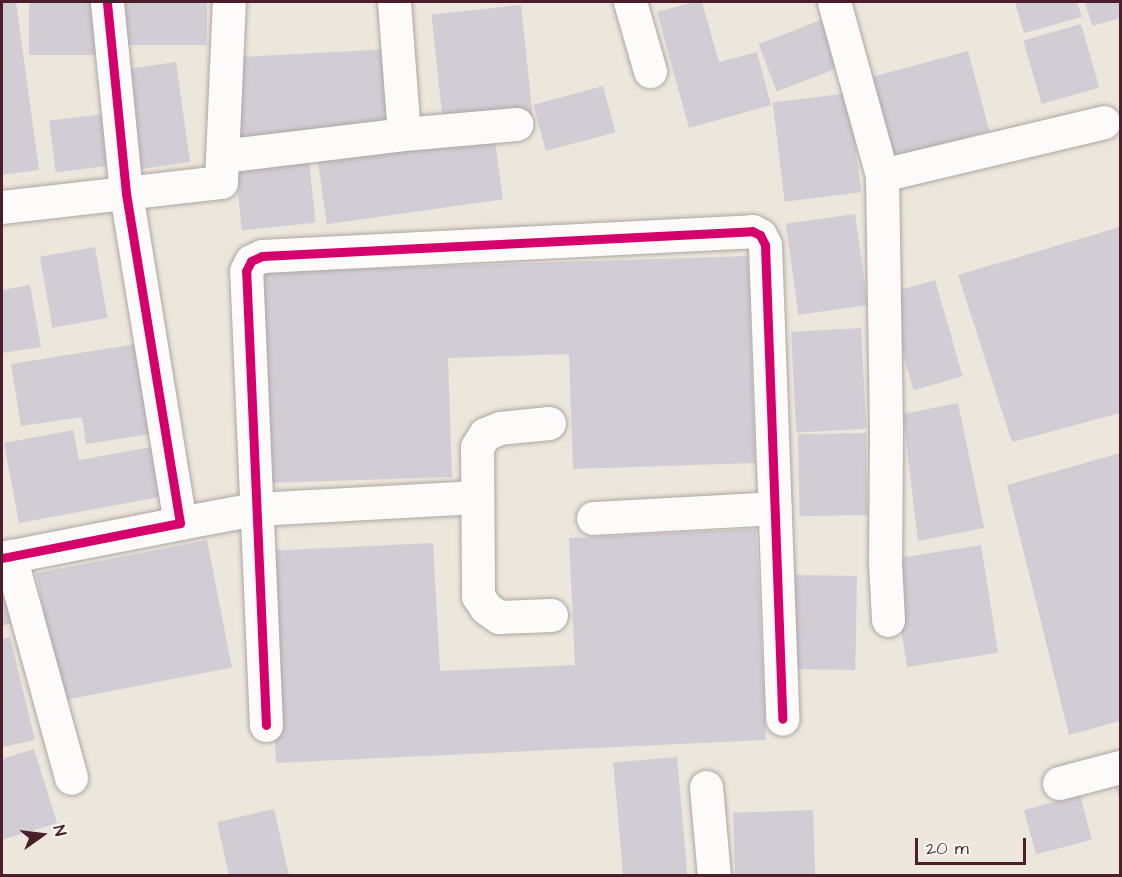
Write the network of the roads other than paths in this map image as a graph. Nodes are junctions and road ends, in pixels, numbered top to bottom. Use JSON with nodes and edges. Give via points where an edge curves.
{"nodes":[{"id":1,"x":107,"y":2,"type":"edge"},
{"id":2,"x":229,"y":2,"type":"edge"},
{"id":3,"x":394,"y":2,"type":"edge"},
{"id":4,"x":630,"y":2,"type":"edge"},
{"id":5,"x":842,"y":3,"type":"edge"},
{"id":6,"x":650,"y":71,"type":"dead end"},
{"id":7,"x":1104,"y":122,"type":"dead end"},
{"id":8,"x":517,"y":124,"type":"dead end"},
{"id":9,"x":404,"y":134,"type":"junction"},
{"id":10,"x":222,"y":156,"type":"junction"},
{"id":11,"x":882,"y":175,"type":"junction"},
{"id":12,"x":126,"y":193,"type":"junction"},
{"id":13,"x":2,"y":207,"type":"edge"},
{"id":14,"x":549,"y":423,"type":"dead end"},
{"id":15,"x":477,"y":497,"type":"junction"},
{"id":16,"x":255,"y":508,"type":"junction"},
{"id":17,"x":775,"y":508,"type":"junction"},
{"id":18,"x":593,"y":518,"type":"dead end"},
{"id":19,"x":180,"y":523,"type":"junction"},
{"id":20,"x":6,"y":557,"type":"edge"},
{"id":21,"x":551,"y":615,"type":"dead end"},
{"id":22,"x":888,"y":620,"type":"dead end"},
{"id":23,"x":782,"y":719,"type":"dead end"},
{"id":24,"x":266,"y":725,"type":"dead end"},
{"id":25,"x":1120,"y":767,"type":"edge"},
{"id":26,"x":71,"y":778,"type":"dead end"},
{"id":27,"x":1059,"y":783,"type":"dead end"},
{"id":28,"x":706,"y":787,"type":"dead end"},
{"id":29,"x":714,"y":876,"type":"edge"}],
"edges":[{"from":1,"to":12,"type":"street"},
{"from":2,"to":10,"type":"street"},
{"from":3,"to":9,"type":"street"},
{"from":4,"to":6,"type":"street"},
{"from":5,"to":11,"type":"street"},
{"from":7,"to":11,"type":"street"},
{"from":8,"to":9,"type":"street"},
{"from":9,"to":10,"type":"street"},
{"from":10,"to":12,"type":"street","via":[[221,182]]},
{"from":11,"to":22,"type":"street"},
{"from":12,"to":13,"type":"street"},
{"from":12,"to":19,"type":"street"},
{"from":14,"to":15,"type":"street","via":[[500,428],[485,434],[477,447]]},
{"from":15,"to":16,"type":"street"},
{"from":15,"to":21,"type":"street","via":[[478,596],[499,617]]},
{"from":16,"to":17,"type":"street","via":[[246,271],[251,261],[262,256],[752,231],[760,235],[765,245]]},
{"from":16,"to":19,"type":"street"},
{"from":16,"to":24,"type":"street"},
{"from":17,"to":18,"type":"street"},
{"from":17,"to":23,"type":"street"},
{"from":19,"to":20,"type":"street"},
{"from":20,"to":26,"type":"street"},
{"from":25,"to":27,"type":"street"},
{"from":28,"to":29,"type":"street"}]}
